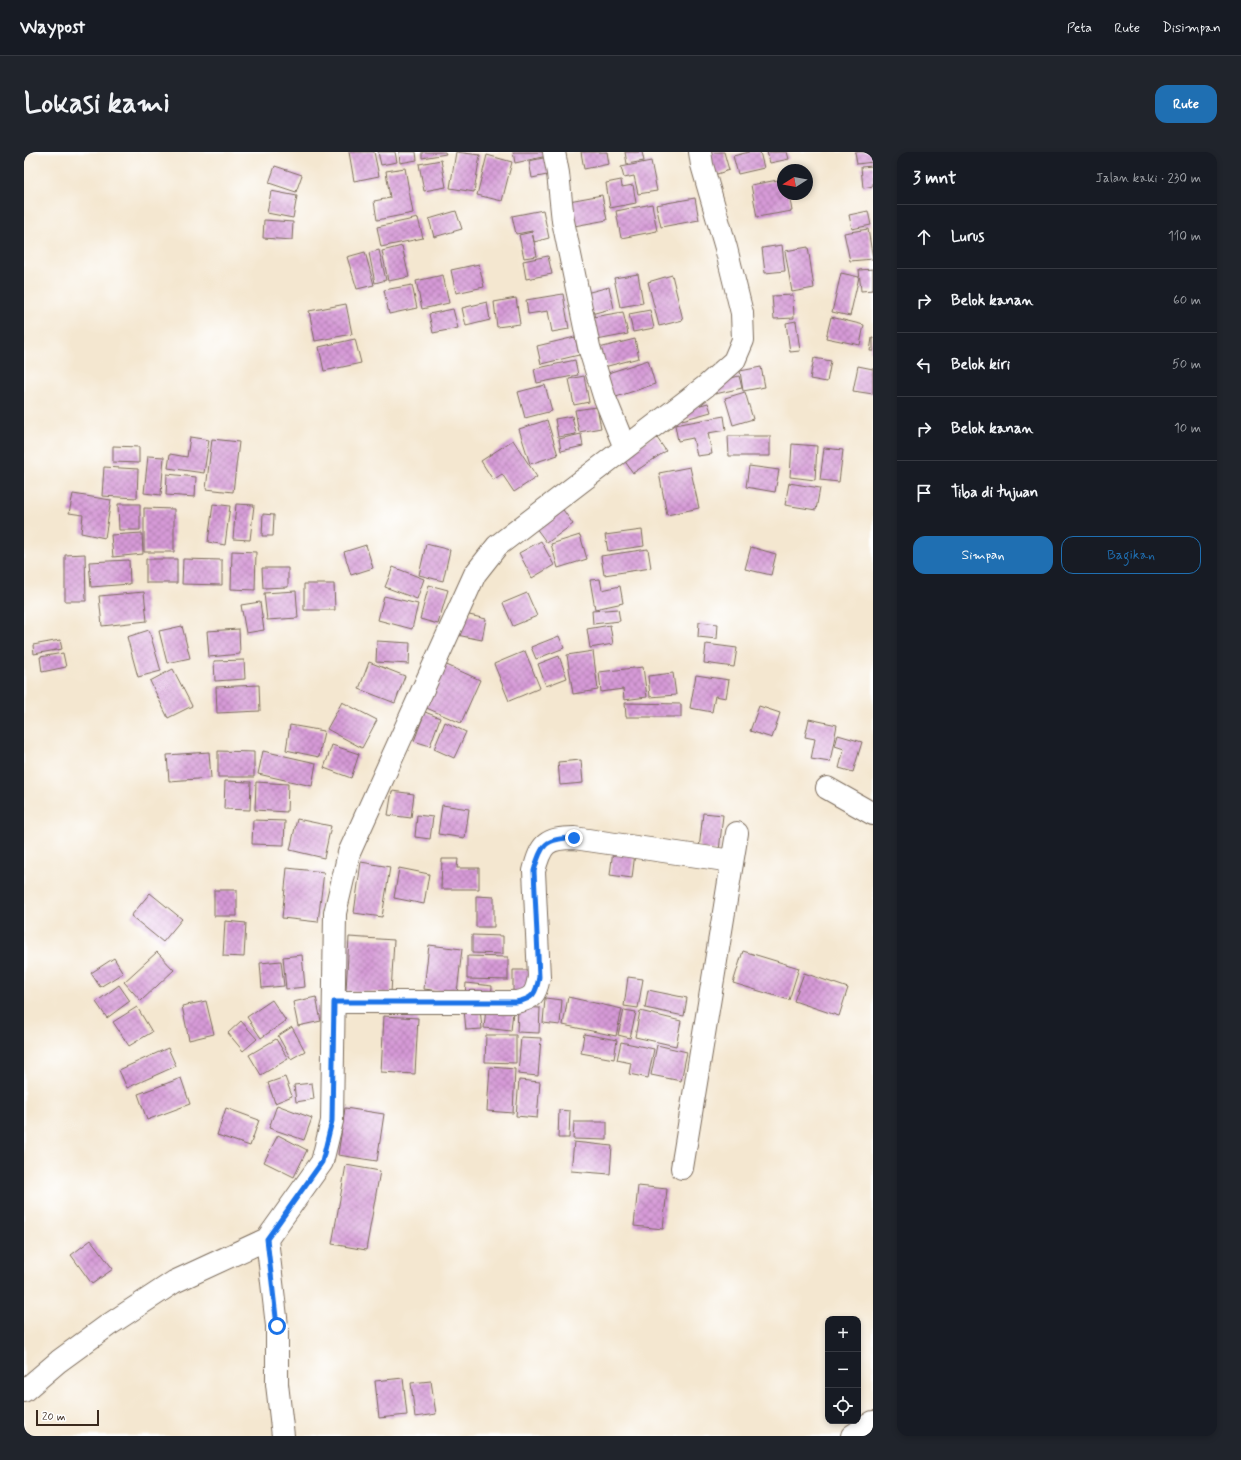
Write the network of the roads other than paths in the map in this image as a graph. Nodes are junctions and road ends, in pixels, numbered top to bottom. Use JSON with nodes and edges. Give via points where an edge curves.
{"nodes":[{"id":1,"x":554,"y":152,"type":"edge"},
{"id":2,"x":700,"y":152,"type":"edge"},
{"id":3,"x":625,"y":448,"type":"junction"},
{"id":4,"x":827,"y":788,"type":"dead end"},
{"id":5,"x":873,"y":814,"type":"edge"},
{"id":6,"x":737,"y":833,"type":"dead end"},
{"id":7,"x":732,"y":861,"type":"junction"},
{"id":8,"x":334,"y":1002,"type":"junction"},
{"id":9,"x":682,"y":1168,"type":"dead end"},
{"id":10,"x":267,"y":1239,"type":"junction"},
{"id":11,"x":24,"y":1391,"type":"edge"},
{"id":12,"x":873,"y":1422,"type":"edge"},
{"id":13,"x":283,"y":1436,"type":"edge"},
{"id":14,"x":852,"y":1436,"type":"edge"}],
"edges":[{"from":1,"to":3,"type":"street","via":[[563,221],[589,347],[604,396]]},
{"from":2,"to":3,"type":"street","via":[[742,313],[743,340],[734,361],[706,386]]},
{"from":3,"to":8,"type":"street","via":[[497,546],[475,574],[349,853],[335,913]]},
{"from":4,"to":5,"type":"street"},
{"from":6,"to":7,"type":"street"},
{"from":7,"to":8,"type":"street","via":[[574,838],[551,840],[538,857],[534,871],[539,977],[538,987],[533,996],[516,1002]]},
{"from":7,"to":9,"type":"street"},
{"from":8,"to":10,"type":"street","via":[[332,1121],[322,1162]]},
{"from":10,"to":11,"type":"street","via":[[174,1282],[106,1326]]},
{"from":10,"to":13,"type":"street","via":[[277,1326],[277,1384]]},
{"from":12,"to":14,"type":"street"}]}
